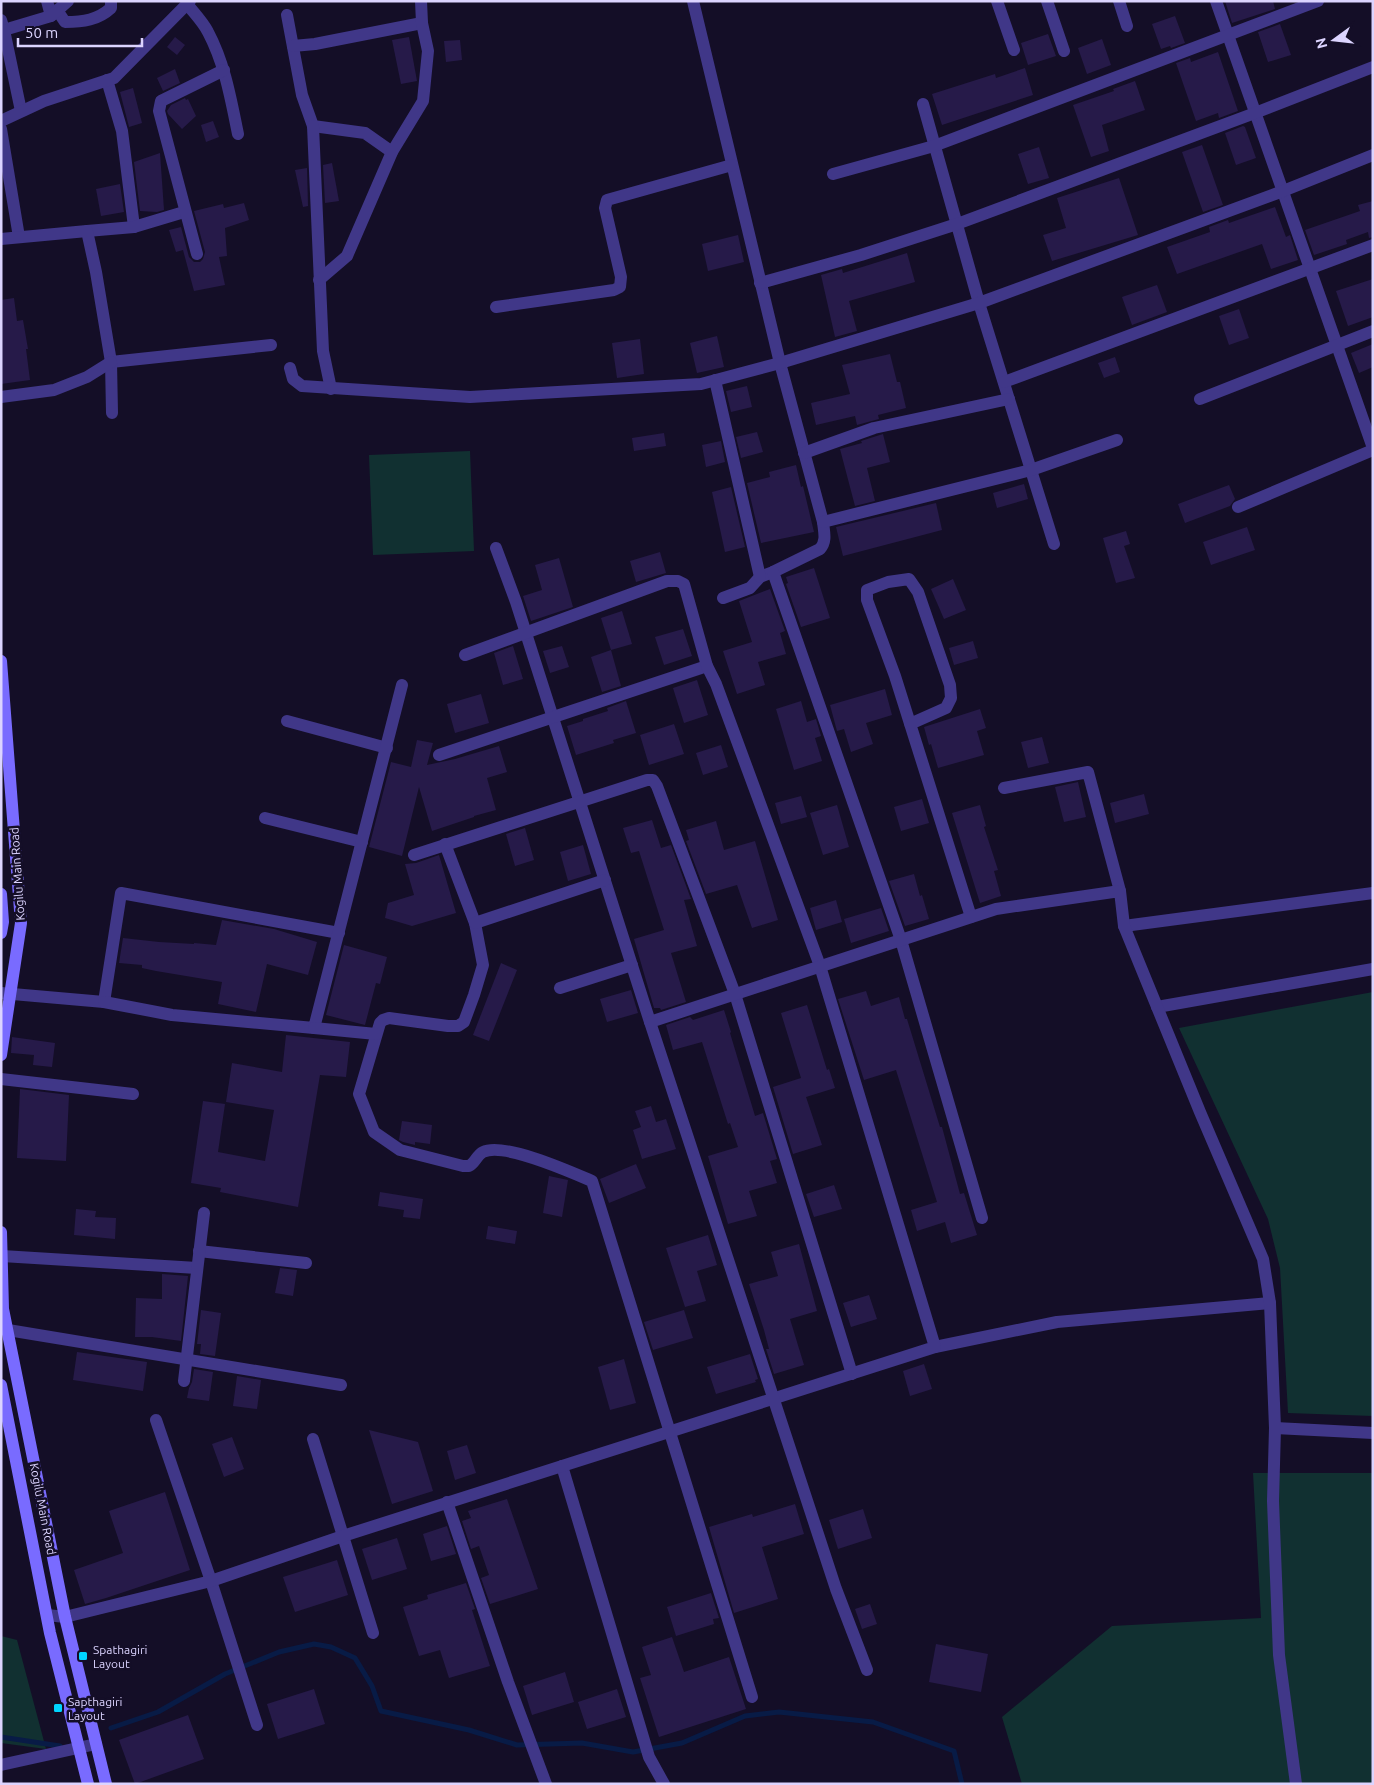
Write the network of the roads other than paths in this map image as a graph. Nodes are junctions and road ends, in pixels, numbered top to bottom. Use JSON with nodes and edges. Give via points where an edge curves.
{"nodes":[{"id":1,"x":47,"y":1,"type":"edge"},
{"id":2,"x":68,"y":1,"type":"edge"},
{"id":3,"x":111,"y":1,"type":"edge"},
{"id":4,"x":421,"y":1,"type":"edge"},
{"id":5,"x":692,"y":1,"type":"edge"},
{"id":6,"x":997,"y":1,"type":"edge"},
{"id":7,"x":1047,"y":1,"type":"edge"},
{"id":8,"x":1119,"y":1,"type":"edge"},
{"id":9,"x":1216,"y":1,"type":"edge"},
{"id":10,"x":1318,"y":1,"type":"edge"},
{"id":11,"x":189,"y":3,"type":"edge"},
{"id":12,"x":54,"y":13,"type":"junction"},
{"id":13,"x":287,"y":15,"type":"dead end"},
{"id":14,"x":422,"y":24,"type":"junction"},
{"id":15,"x":1127,"y":26,"type":"dead end"},
{"id":16,"x":2,"y":27,"type":"edge"},
{"id":17,"x":1228,"y":35,"type":"junction"},
{"id":18,"x":293,"y":46,"type":"junction"},
{"id":19,"x":1014,"y":50,"type":"dead end"},
{"id":20,"x":1064,"y":51,"type":"dead end"},
{"id":21,"x":1373,"y":67,"type":"edge"},
{"id":22,"x":224,"y":70,"type":"junction"},
{"id":23,"x":107,"y":80,"type":"junction"},
{"id":24,"x":923,"y":104,"type":"dead end"},
{"id":25,"x":21,"y":111,"type":"junction"},
{"id":26,"x":1255,"y":113,"type":"junction"},
{"id":27,"x":1,"y":121,"type":"edge"},
{"id":28,"x":313,"y":126,"type":"junction"},
{"id":29,"x":1,"y":129,"type":"edge"},
{"id":30,"x":238,"y":134,"type":"dead end"},
{"id":31,"x":934,"y":146,"type":"junction"},
{"id":32,"x":392,"y":152,"type":"junction"},
{"id":33,"x":1373,"y":155,"type":"edge"},
{"id":34,"x":732,"y":165,"type":"junction"},
{"id":35,"x":834,"y":174,"type":"dead end"},
{"id":36,"x":1283,"y":191,"type":"junction"},
{"id":37,"x":184,"y":212,"type":"junction"},
{"id":38,"x":957,"y":224,"type":"junction"},
{"id":39,"x":134,"y":227,"type":"junction"},
{"id":40,"x":87,"y":231,"type":"junction"},
{"id":41,"x":19,"y":237,"type":"junction"},
{"id":42,"x":1,"y":239,"type":"edge"},
{"id":43,"x":1373,"y":245,"type":"edge"},
{"id":44,"x":197,"y":254,"type":"dead end"},
{"id":45,"x":1310,"y":268,"type":"junction"},
{"id":46,"x":319,"y":280,"type":"junction"},
{"id":47,"x":760,"y":283,"type":"junction"},
{"id":48,"x":979,"y":303,"type":"junction"},
{"id":49,"x":496,"y":307,"type":"dead end"},
{"id":50,"x":1373,"y":331,"type":"edge"},
{"id":51,"x":271,"y":345,"type":"dead end"},
{"id":52,"x":1336,"y":345,"type":"junction"},
{"id":53,"x":111,"y":362,"type":"junction"},
{"id":54,"x":780,"y":363,"type":"junction"},
{"id":55,"x":290,"y":368,"type":"dead end"},
{"id":56,"x":715,"y":380,"type":"junction"},
{"id":57,"x":1004,"y":382,"type":"junction"},
{"id":58,"x":331,"y":388,"type":"junction"},
{"id":59,"x":1,"y":397,"type":"edge"},
{"id":60,"x":1009,"y":399,"type":"junction"},
{"id":61,"x":1200,"y":400,"type":"dead end"},
{"id":62,"x":112,"y":413,"type":"dead end"},
{"id":63,"x":1117,"y":440,"type":"dead end"},
{"id":64,"x":1373,"y":449,"type":"edge"},
{"id":65,"x":804,"y":454,"type":"junction"},
{"id":66,"x":1031,"y":470,"type":"junction"},
{"id":67,"x":1238,"y":507,"type":"dead end"},
{"id":68,"x":823,"y":522,"type":"junction"},
{"id":69,"x":1054,"y":544,"type":"dead end"},
{"id":70,"x":496,"y":548,"type":"dead end"},
{"id":71,"x":773,"y":572,"type":"junction"},
{"id":72,"x":760,"y":577,"type":"junction"},
{"id":73,"x":723,"y":598,"type":"dead end"},
{"id":74,"x":526,"y":634,"type":"junction"},
{"id":75,"x":465,"y":655,"type":"dead end"},
{"id":76,"x":1,"y":661,"type":"edge"},
{"id":77,"x":707,"y":666,"type":"junction"},
{"id":78,"x":402,"y":685,"type":"dead end"},
{"id":79,"x":553,"y":717,"type":"junction"},
{"id":80,"x":287,"y":720,"type":"dead end"},
{"id":81,"x":910,"y":724,"type":"junction"},
{"id":82,"x":387,"y":748,"type":"junction"},
{"id":83,"x":439,"y":755,"type":"dead end"},
{"id":84,"x":1004,"y":788,"type":"dead end"},
{"id":85,"x":580,"y":801,"type":"junction"},
{"id":86,"x":265,"y":818,"type":"dead end"},
{"id":87,"x":362,"y":842,"type":"junction"},
{"id":88,"x":446,"y":844,"type":"junction"},
{"id":89,"x":414,"y":855,"type":"dead end"},
{"id":90,"x":605,"y":880,"type":"junction"},
{"id":91,"x":1120,"y":891,"type":"junction"},
{"id":92,"x":1373,"y":892,"type":"edge"},
{"id":93,"x":1,"y":894,"type":"edge"},
{"id":94,"x":972,"y":917,"type":"junction"},
{"id":95,"x":475,"y":923,"type":"junction"},
{"id":96,"x":1124,"y":926,"type":"junction"},
{"id":97,"x":339,"y":932,"type":"junction"},
{"id":98,"x":1,"y":933,"type":"edge"},
{"id":99,"x":901,"y":940,"type":"junction"},
{"id":100,"x":632,"y":965,"type":"junction"},
{"id":101,"x":820,"y":966,"type":"junction"},
{"id":102,"x":1373,"y":969,"type":"edge"},
{"id":103,"x":560,"y":988,"type":"dead end"},
{"id":104,"x":6,"y":993,"type":"edge"},
{"id":105,"x":735,"y":994,"type":"junction"},
{"id":106,"x":104,"y":1002,"type":"junction"},
{"id":107,"x":1157,"y":1008,"type":"junction"},
{"id":108,"x":650,"y":1022,"type":"junction"},
{"id":109,"x":314,"y":1028,"type":"junction"},
{"id":110,"x":376,"y":1034,"type":"junction"},
{"id":111,"x":1,"y":1055,"type":"edge"},
{"id":112,"x":1,"y":1079,"type":"edge"},
{"id":113,"x":133,"y":1094,"type":"dead end"},
{"id":114,"x":204,"y":1213,"type":"dead end"},
{"id":115,"x":982,"y":1218,"type":"dead end"},
{"id":116,"x":1,"y":1232,"type":"edge"},
{"id":117,"x":199,"y":1251,"type":"junction"},
{"id":118,"x":2,"y":1256,"type":"edge"},
{"id":119,"x":306,"y":1263,"type":"dead end"},
{"id":120,"x":197,"y":1268,"type":"junction"},
{"id":121,"x":1270,"y":1303,"type":"junction"},
{"id":122,"x":8,"y":1330,"type":"junction"},
{"id":123,"x":935,"y":1347,"type":"junction"},
{"id":124,"x":187,"y":1360,"type":"junction"},
{"id":125,"x":852,"y":1374,"type":"junction"},
{"id":126,"x":184,"y":1381,"type":"dead end"},
{"id":127,"x":1,"y":1385,"type":"edge"},
{"id":128,"x":341,"y":1385,"type":"dead end"},
{"id":129,"x":773,"y":1399,"type":"junction"},
{"id":130,"x":156,"y":1420,"type":"dead end"},
{"id":131,"x":1276,"y":1428,"type":"junction"},
{"id":132,"x":671,"y":1431,"type":"junction"},
{"id":133,"x":1373,"y":1433,"type":"edge"},
{"id":134,"x":313,"y":1439,"type":"dead end"},
{"id":135,"x":562,"y":1466,"type":"junction"},
{"id":136,"x":447,"y":1502,"type":"junction"},
{"id":137,"x":343,"y":1536,"type":"junction"},
{"id":138,"x":211,"y":1581,"type":"junction"},
{"id":139,"x":47,"y":1615,"type":"junction"},
{"id":140,"x":65,"y":1617,"type":"junction"},
{"id":141,"x":373,"y":1633,"type":"dead end"},
{"id":142,"x":867,"y":1670,"type":"dead end"},
{"id":143,"x":752,"y":1697,"type":"dead end"},
{"id":144,"x":256,"y":1725,"type":"dead end"},
{"id":145,"x":96,"y":1744,"type":"junction"},
{"id":146,"x":79,"y":1748,"type":"junction"},
{"id":147,"x":4,"y":1763,"type":"edge"},
{"id":148,"x":88,"y":1784,"type":"edge"},
{"id":149,"x":106,"y":1784,"type":"edge"},
{"id":150,"x":546,"y":1784,"type":"edge"},
{"id":151,"x":664,"y":1784,"type":"edge"},
{"id":152,"x":1296,"y":1784,"type":"edge"}],
"edges":[{"from":1,"to":12,"type":"street"},
{"from":2,"to":12,"type":"street"},
{"from":3,"to":12,"type":"street","via":[[111,8],[103,16],[83,22],[65,22]]},
{"from":4,"to":14,"type":"street"},
{"from":5,"to":34,"type":"street"},
{"from":6,"to":19,"type":"street"},
{"from":7,"to":20,"type":"street"},
{"from":8,"to":15,"type":"street"},
{"from":9,"to":17,"type":"street"},
{"from":10,"to":17,"type":"street"},
{"from":11,"to":22,"type":"street","via":[[207,31]]},
{"from":11,"to":23,"type":"street","via":[[114,78]]},
{"from":12,"to":16,"type":"street"},
{"from":13,"to":18,"type":"street"},
{"from":14,"to":18,"type":"street"},
{"from":14,"to":32,"type":"street","via":[[428,51],[423,101]]},
{"from":16,"to":25,"type":"street"},
{"from":17,"to":26,"type":"street"},
{"from":17,"to":31,"type":"street"},
{"from":18,"to":28,"type":"street","via":[[302,95]]},
{"from":21,"to":26,"type":"street"},
{"from":22,"to":30,"type":"street"},
{"from":22,"to":37,"type":"street","via":[[161,101],[159,106]]},
{"from":23,"to":25,"type":"street"},
{"from":23,"to":39,"type":"street","via":[[122,131]]},
{"from":24,"to":31,"type":"street"},
{"from":25,"to":27,"type":"street"},
{"from":26,"to":36,"type":"street"},
{"from":26,"to":38,"type":"street"},
{"from":28,"to":32,"type":"street","via":[[365,133]]},
{"from":28,"to":46,"type":"street"},
{"from":29,"to":41,"type":"street"},
{"from":31,"to":35,"type":"street"},
{"from":31,"to":38,"type":"street"},
{"from":32,"to":46,"type":"street","via":[[347,256]]},
{"from":33,"to":36,"type":"street"},
{"from":34,"to":47,"type":"street"},
{"from":34,"to":49,"type":"street","via":[[607,200],[605,208],[621,278],[620,287]]},
{"from":36,"to":45,"type":"street"},
{"from":36,"to":48,"type":"street"},
{"from":37,"to":39,"type":"street"},
{"from":37,"to":44,"type":"street"},
{"from":38,"to":47,"type":"street"},
{"from":38,"to":48,"type":"street"},
{"from":39,"to":40,"type":"street"},
{"from":40,"to":41,"type":"street"},
{"from":40,"to":53,"type":"street"},
{"from":41,"to":42,"type":"street"},
{"from":43,"to":45,"type":"street"},
{"from":45,"to":52,"type":"street"},
{"from":45,"to":57,"type":"street"},
{"from":46,"to":58,"type":"street","via":[[323,350]]},
{"from":47,"to":54,"type":"street"},
{"from":48,"to":54,"type":"street"},
{"from":48,"to":57,"type":"street"},
{"from":50,"to":52,"type":"street"},
{"from":51,"to":53,"type":"street"},
{"from":52,"to":61,"type":"street"},
{"from":52,"to":64,"type":"street"},
{"from":53,"to":59,"type":"street","via":[[87,377],[54,390]]},
{"from":53,"to":62,"type":"street"},
{"from":54,"to":56,"type":"street"},
{"from":54,"to":65,"type":"street"},
{"from":55,"to":58,"type":"street","via":[[293,379],[302,386]]},
{"from":56,"to":58,"type":"street","via":[[701,384],[470,397]]},
{"from":56,"to":72,"type":"street"},
{"from":57,"to":60,"type":"street"},
{"from":60,"to":65,"type":"street","via":[[874,428]]},
{"from":60,"to":66,"type":"street"},
{"from":63,"to":66,"type":"street"},
{"from":64,"to":67,"type":"street"},
{"from":65,"to":68,"type":"street"},
{"from":66,"to":68,"type":"street"},
{"from":66,"to":69,"type":"street"},
{"from":68,"to":71,"type":"street","via":[[824,544],[820,549]]},
{"from":70,"to":74,"type":"street"},
{"from":71,"to":72,"type":"street"},
{"from":71,"to":99,"type":"street"},
{"from":72,"to":73,"type":"street","via":[[750,588]]},
{"from":74,"to":75,"type":"street"},
{"from":74,"to":77,"type":"street","via":[[668,581],[678,581],[684,584]]},
{"from":74,"to":79,"type":"street"},
{"from":76,"to":104,"type":"main road","name":"Kogilu Main Road","via":[[21,923]]},
{"from":77,"to":79,"type":"street"},
{"from":77,"to":101,"type":"street"},
{"from":78,"to":82,"type":"street"},
{"from":79,"to":83,"type":"street"},
{"from":79,"to":85,"type":"street"},
{"from":80,"to":82,"type":"street"},
{"from":81,"to":81,"type":"street","via":[[867,600],[867,590],[888,582],[909,580],[918,592],[950,685],[951,698],[946,708]]},
{"from":81,"to":94,"type":"street"},
{"from":82,"to":87,"type":"street"},
{"from":84,"to":91,"type":"street","via":[[1088,772]]},
{"from":85,"to":88,"type":"street"},
{"from":85,"to":90,"type":"street"},
{"from":85,"to":105,"type":"street","via":[[653,780]]},
{"from":86,"to":87,"type":"street"},
{"from":87,"to":97,"type":"street"},
{"from":88,"to":89,"type":"street"},
{"from":88,"to":95,"type":"street"},
{"from":90,"to":95,"type":"street"},
{"from":90,"to":100,"type":"street"},
{"from":91,"to":94,"type":"street","via":[[996,908]]},
{"from":91,"to":96,"type":"street"},
{"from":92,"to":96,"type":"street"},
{"from":93,"to":98,"type":"main road","name":"Kogilu Main Road"},
{"from":94,"to":99,"type":"street"},
{"from":95,"to":110,"type":"street","via":[[483,965],[464,1022],[448,1026],[388,1018],[380,1023]]},
{"from":96,"to":107,"type":"street"},
{"from":97,"to":106,"type":"street","via":[[120,893]]},
{"from":97,"to":109,"type":"street"},
{"from":99,"to":101,"type":"street"},
{"from":99,"to":115,"type":"street"},
{"from":100,"to":103,"type":"street"},
{"from":100,"to":108,"type":"street"},
{"from":101,"to":105,"type":"street"},
{"from":101,"to":123,"type":"street"},
{"from":102,"to":107,"type":"street"},
{"from":104,"to":106,"type":"street"},
{"from":104,"to":111,"type":"main road","name":"Kogilu Main Road"},
{"from":105,"to":108,"type":"street"},
{"from":105,"to":125,"type":"street"},
{"from":106,"to":109,"type":"street","via":[[172,1015]]},
{"from":107,"to":121,"type":"street","via":[[1263,1259]]},
{"from":108,"to":129,"type":"street"},
{"from":109,"to":110,"type":"street"},
{"from":110,"to":132,"type":"street","via":[[359,1094],[374,1132],[400,1150],[463,1166],[473,1164],[478,1156],[490,1151],[518,1153],[592,1181]]},
{"from":112,"to":113,"type":"street"},
{"from":114,"to":117,"type":"street"},
{"from":116,"to":118,"type":"main road","name":"Kogilu Main Road"},
{"from":117,"to":119,"type":"street"},
{"from":117,"to":120,"type":"street"},
{"from":118,"to":120,"type":"street"},
{"from":118,"to":122,"type":"main road","name":"Kogilu Main Road","via":[[3,1309]]},
{"from":120,"to":124,"type":"street"},
{"from":121,"to":123,"type":"street","via":[[1057,1322]]},
{"from":121,"to":131,"type":"street"},
{"from":122,"to":124,"type":"street"},
{"from":122,"to":140,"type":"main road","name":"Kogilu Main Road"},
{"from":123,"to":125,"type":"street"},
{"from":124,"to":126,"type":"street"},
{"from":124,"to":128,"type":"street"},
{"from":125,"to":129,"type":"street"},
{"from":127,"to":139,"type":"main road","name":"Kogilu Main Road"},
{"from":129,"to":132,"type":"street"},
{"from":129,"to":142,"type":"street","via":[[836,1589]]},
{"from":130,"to":138,"type":"street"},
{"from":131,"to":133,"type":"street"},
{"from":131,"to":152,"type":"street","via":[[1273,1501],[1279,1655]]},
{"from":132,"to":135,"type":"street"},
{"from":132,"to":143,"type":"street"},
{"from":134,"to":137,"type":"street"},
{"from":135,"to":136,"type":"street"},
{"from":135,"to":151,"type":"street","via":[[649,1757]]},
{"from":136,"to":137,"type":"street"},
{"from":136,"to":150,"type":"street","via":[[504,1673]]},
{"from":137,"to":138,"type":"street"},
{"from":137,"to":141,"type":"street"},
{"from":138,"to":140,"type":"street"},
{"from":138,"to":144,"type":"street"},
{"from":139,"to":140,"type":"street"},
{"from":139,"to":146,"type":"main road","name":"Kogilu Main Road"},
{"from":140,"to":145,"type":"main road","name":"Kogilu Main Road"},
{"from":145,"to":146,"type":"street"},
{"from":145,"to":149,"type":"main road","name":"Kogilu Main Road"},
{"from":146,"to":147,"type":"street"},
{"from":146,"to":148,"type":"main road","name":"Kogilu Main Road"}]}
